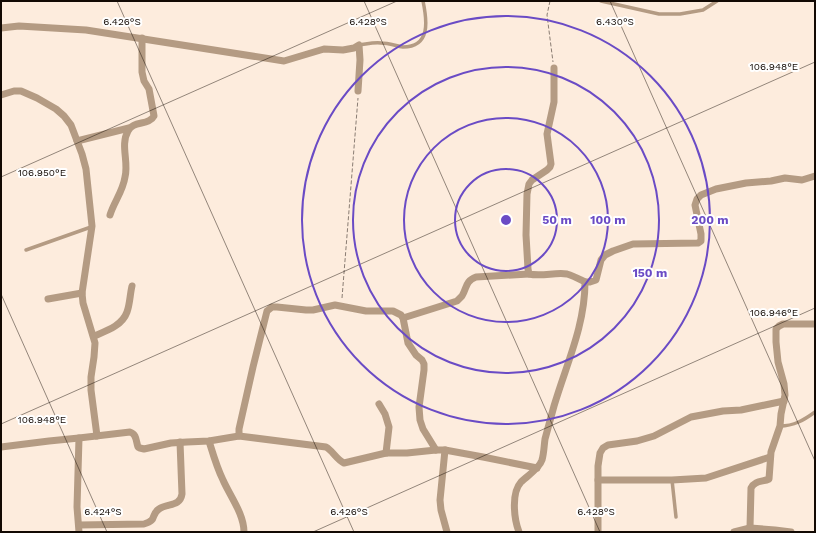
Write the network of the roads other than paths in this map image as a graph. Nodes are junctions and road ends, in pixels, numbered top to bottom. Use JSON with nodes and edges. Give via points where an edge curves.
{"nodes":[{"id":1,"x":423,"y":1,"type":"edge"},
{"id":2,"x":601,"y":1,"type":"edge"},
{"id":3,"x":717,"y":1,"type":"edge"},
{"id":4,"x":1,"y":28,"type":"edge"},
{"id":5,"x":142,"y":38,"type":"junction"},
{"id":6,"x":359,"y":45,"type":"junction"},
{"id":7,"x":554,"y":68,"type":"road end"},
{"id":8,"x":358,"y":91,"type":"road end"},
{"id":9,"x":1,"y":95,"type":"edge"},
{"id":10,"x":129,"y":128,"type":"junction"},
{"id":11,"x":77,"y":140,"type":"junction"},
{"id":12,"x":815,"y":176,"type":"edge"},
{"id":13,"x":110,"y":215,"type":"dead end"},
{"id":14,"x":92,"y":226,"type":"junction"},
{"id":15,"x":26,"y":250,"type":"dead end"},
{"id":16,"x":529,"y":274,"type":"junction"},
{"id":17,"x":585,"y":282,"type":"junction"},
{"id":18,"x":132,"y":286,"type":"dead end"},
{"id":19,"x":82,"y":293,"type":"junction"},
{"id":20,"x":48,"y":299,"type":"dead end"},
{"id":21,"x":403,"y":318,"type":"junction"},
{"id":22,"x":815,"y":324,"type":"edge"},
{"id":23,"x":94,"y":336,"type":"junction"},
{"id":24,"x":784,"y":400,"type":"junction"},
{"id":25,"x":378,"y":404,"type":"dead end"},
{"id":26,"x":815,"y":412,"type":"edge"},
{"id":27,"x":780,"y":426,"type":"junction"},
{"id":28,"x":97,"y":436,"type":"junction"},
{"id":29,"x":239,"y":436,"type":"junction"},
{"id":30,"x":79,"y":438,"type":"junction"},
{"id":31,"x":180,"y":442,"type":"junction"},
{"id":32,"x":209,"y":442,"type":"junction"},
{"id":33,"x":1,"y":447,"type":"edge"},
{"id":34,"x":436,"y":450,"type":"junction"},
{"id":35,"x":445,"y":450,"type":"junction"},
{"id":36,"x":386,"y":453,"type":"junction"},
{"id":37,"x":770,"y":457,"type":"junction"},
{"id":38,"x":537,"y":468,"type":"junction"},
{"id":39,"x":598,"y":480,"type":"junction"},
{"id":40,"x":672,"y":480,"type":"junction"},
{"id":41,"x":676,"y":517,"type":"dead end"},
{"id":42,"x":750,"y":528,"type":"junction"},
{"id":43,"x":79,"y":529,"type":"edge"},
{"id":44,"x":244,"y":532,"type":"edge"},
{"id":45,"x":447,"y":532,"type":"edge"},
{"id":46,"x":519,"y":532,"type":"edge"},
{"id":47,"x":598,"y":532,"type":"edge"},
{"id":48,"x":734,"y":532,"type":"edge"},
{"id":49,"x":790,"y":532,"type":"edge"}],
"edges":[{"from":1,"to":6,"type":"lane","via":[[426,25],[420,42],[402,47],[383,43]]},
{"from":2,"to":3,"type":"lane","via":[[659,14],[703,10]]},
{"from":4,"to":5,"type":"street","via":[[69,28]]},
{"from":5,"to":6,"type":"street","via":[[284,61],[324,49],[339,50]]},
{"from":5,"to":10,"type":"street","via":[[142,72],[149,89],[154,116],[149,121]]},
{"from":6,"to":8,"type":"street"},
{"from":7,"to":16,"type":"street","via":[[554,102],[547,134],[550,167],[532,180],[527,194],[526,235]]},
{"from":9,"to":11,"type":"street","via":[[21,91],[46,103],[64,116]]},
{"from":10,"to":11,"type":"street"},
{"from":10,"to":13,"type":"street","via":[[125,140],[126,175]]},
{"from":11,"to":14,"type":"street","via":[[86,169]]},
{"from":12,"to":17,"type":"street","via":[[802,180],[785,178],[746,183],[701,195],[695,206],[701,241],[633,244],[613,251],[604,255],[601,260],[596,280]]},
{"from":14,"to":15,"type":"lane"},
{"from":14,"to":19,"type":"street"},
{"from":16,"to":17,"type":"street","via":[[566,274]]},
{"from":16,"to":21,"type":"street","via":[[476,277],[468,282],[456,301]]},
{"from":17,"to":38,"type":"street","via":[[580,324],[554,406],[542,461]]},
{"from":18,"to":23,"type":"street","via":[[124,318],[114,327]]},
{"from":19,"to":20,"type":"street"},
{"from":19,"to":23,"type":"street"},
{"from":21,"to":29,"type":"street","via":[[393,311],[366,311],[335,305],[313,310],[272,307],[267,311]]},
{"from":21,"to":34,"type":"street","via":[[408,343],[424,364],[420,420],[423,430]]},
{"from":22,"to":24,"type":"street","via":[[783,324],[776,329],[776,350],[785,391]]},
{"from":23,"to":28,"type":"street","via":[[91,390]]},
{"from":24,"to":27,"type":"street"},
{"from":24,"to":39,"type":"street","via":[[741,410],[691,417],[650,438],[608,445],[600,453]]},
{"from":25,"to":36,"type":"street","via":[[385,414],[389,427]]},
{"from":26,"to":27,"type":"lane","via":[[792,425]]},
{"from":27,"to":37,"type":"street"},
{"from":28,"to":30,"type":"street"},
{"from":28,"to":31,"type":"street","via":[[132,433],[138,447],[142,449]]},
{"from":29,"to":32,"type":"street"},
{"from":29,"to":36,"type":"street","via":[[326,446],[344,462]]},
{"from":30,"to":33,"type":"street"},
{"from":30,"to":43,"type":"street"},
{"from":31,"to":32,"type":"street"},
{"from":31,"to":43,"type":"street","via":[[182,498],[179,502],[159,509],[149,523]]},
{"from":32,"to":44,"type":"street","via":[[218,470],[238,511]]},
{"from":34,"to":35,"type":"street"},
{"from":34,"to":36,"type":"street"},
{"from":35,"to":38,"type":"street"},
{"from":35,"to":45,"type":"street","via":[[440,500]]},
{"from":37,"to":40,"type":"street","via":[[706,478]]},
{"from":37,"to":42,"type":"street","via":[[769,479],[756,482],[752,488]]},
{"from":38,"to":46,"type":"street","via":[[517,488],[515,507]]},
{"from":39,"to":40,"type":"street"},
{"from":39,"to":47,"type":"street"},
{"from":40,"to":41,"type":"lane"},
{"from":42,"to":48,"type":"street"},
{"from":42,"to":49,"type":"street"}]}
